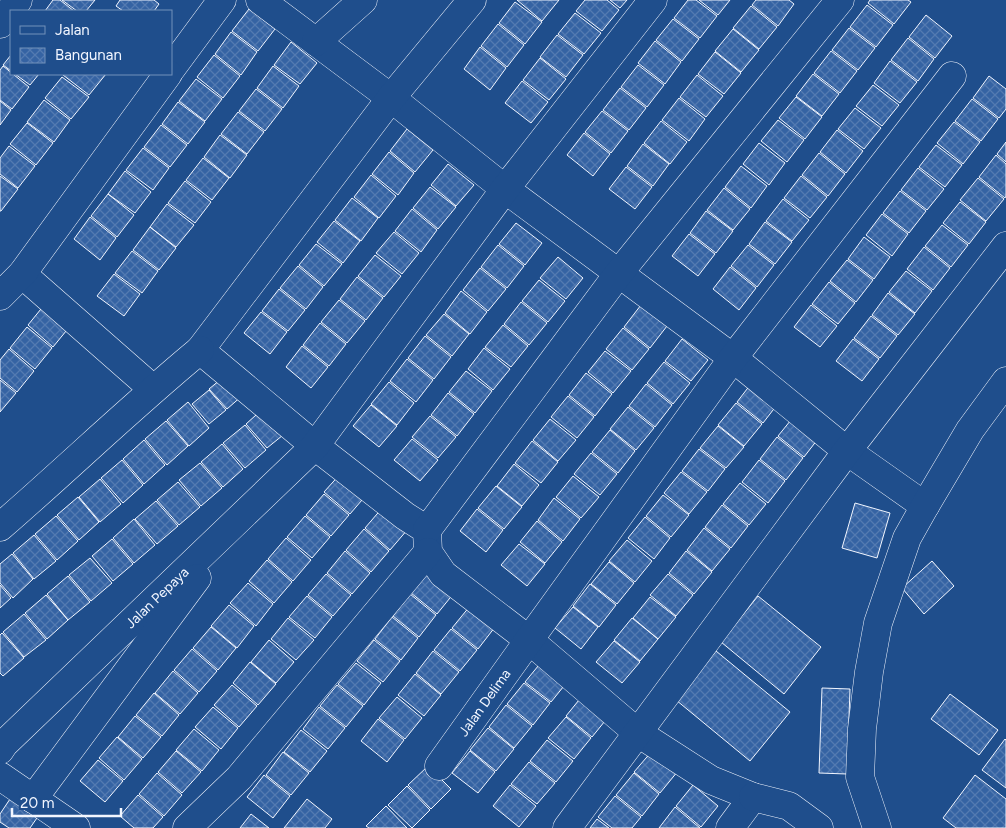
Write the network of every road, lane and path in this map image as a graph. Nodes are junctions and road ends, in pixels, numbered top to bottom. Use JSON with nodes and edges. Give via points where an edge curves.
{"nodes":[{"id":1,"x":222,"y":0,"type":"edge"},
{"id":2,"x":260,"y":0,"type":"edge"},
{"id":3,"x":363,"y":0,"type":"edge"},
{"id":4,"x":472,"y":0,"type":"edge"},
{"id":5,"x":653,"y":0,"type":"edge"},
{"id":6,"x":840,"y":0,"type":"edge"},
{"id":7,"x":10,"y":11,"type":"edge"},
{"id":8,"x":0,"y":24,"type":"edge"},
{"id":9,"x":316,"y":42,"type":"junction"},
{"id":10,"x":172,"y":68,"type":"edge"},
{"id":11,"x":167,"y":75,"type":"edge"},
{"id":12,"x":952,"y":76,"type":"dead end"},
{"id":13,"x":391,"y":98,"type":"junction"},
{"id":14,"x":505,"y":189,"type":"junction"},
{"id":15,"x":1006,"y":246,"type":"edge"},
{"id":16,"x":619,"y":273,"type":"junction"},
{"id":17,"x":22,"y":274,"type":"junction"},
{"id":18,"x":0,"y":296,"type":"edge"},
{"id":19,"x":200,"y":350,"type":"junction"},
{"id":20,"x":733,"y":358,"type":"junction"},
{"id":21,"x":1006,"y":381,"type":"edge"},
{"id":22,"x":153,"y":389,"type":"junction"},
{"id":23,"x":316,"y":446,"type":"junction"},
{"id":24,"x":848,"y":451,"type":"junction"},
{"id":25,"x":924,"y":506,"type":"junction"},
{"id":26,"x":240,"y":518,"type":"junction"},
{"id":27,"x":0,"y":527,"type":"edge"},
{"id":28,"x":427,"y":541,"type":"junction"},
{"id":29,"x":529,"y":640,"type":"junction"},
{"id":30,"x":638,"y":732,"type":"junction"},
{"id":31,"x":0,"y":750,"type":"edge"},
{"id":32,"x":439,"y":766,"type":"dead end"},
{"id":33,"x":0,"y":776,"type":"edge"},
{"id":34,"x":753,"y":797,"type":"junction"},
{"id":35,"x":34,"y":799,"type":"junction"},
{"id":36,"x":76,"y":828,"type":"edge"},
{"id":37,"x":187,"y":828,"type":"edge"},
{"id":38,"x":567,"y":828,"type":"edge"},
{"id":39,"x":730,"y":828,"type":"edge"},
{"id":40,"x":819,"y":828,"type":"edge"},
{"id":41,"x":877,"y":828,"type":"edge"}],
"edges":[{"from":1,"to":10,"type":"street"},
{"from":2,"to":9,"type":"street"},
{"from":3,"to":9,"type":"street"},
{"from":4,"to":13,"type":"street"},
{"from":5,"to":14,"type":"street","name":"Jalan Pepaya"},
{"from":6,"to":16,"type":"street"},
{"from":7,"to":8,"type":"street"},
{"from":9,"to":13,"type":"street"},
{"from":11,"to":17,"type":"street"},
{"from":12,"to":20,"type":"street","name":"Jalan Delima"},
{"from":13,"to":14,"type":"street"},
{"from":13,"to":19,"type":"street"},
{"from":14,"to":16,"type":"street"},
{"from":14,"to":23,"type":"street","name":"Jalan Pepaya"},
{"from":15,"to":24,"type":"street"},
{"from":16,"to":20,"type":"street"},
{"from":16,"to":28,"type":"street"},
{"from":17,"to":18,"type":"street"},
{"from":17,"to":22,"type":"street"},
{"from":19,"to":22,"type":"street"},
{"from":19,"to":23,"type":"street"},
{"from":20,"to":24,"type":"street"},
{"from":20,"to":29,"type":"street","name":"Jalan Delima"},
{"from":21,"to":25,"type":"street","via":[[970,430]]},
{"from":22,"to":27,"type":"street"},
{"from":23,"to":26,"type":"street","name":"Jalan Pepaya"},
{"from":23,"to":28,"type":"street","via":[[405,516]]},
{"from":24,"to":25,"type":"street"},
{"from":24,"to":30,"type":"street"},
{"from":25,"to":41,"type":"street","via":[[907,538],[878,622],[868,672],[860,777]]},
{"from":26,"to":31,"type":"street","name":"Jalan Pepaya"},
{"from":26,"to":35,"type":"street"},
{"from":28,"to":29,"type":"street","via":[[443,574]]},
{"from":28,"to":37,"type":"street","via":[[239,778]]},
{"from":29,"to":30,"type":"street"},
{"from":29,"to":32,"type":"street","name":"Jalan Delima"},
{"from":30,"to":34,"type":"street","via":[[711,780]]},
{"from":30,"to":38,"type":"street"},
{"from":33,"to":35,"type":"street"},
{"from":34,"to":39,"type":"street"},
{"from":34,"to":40,"type":"street","via":[[789,806]]},
{"from":35,"to":36,"type":"street"}]}
